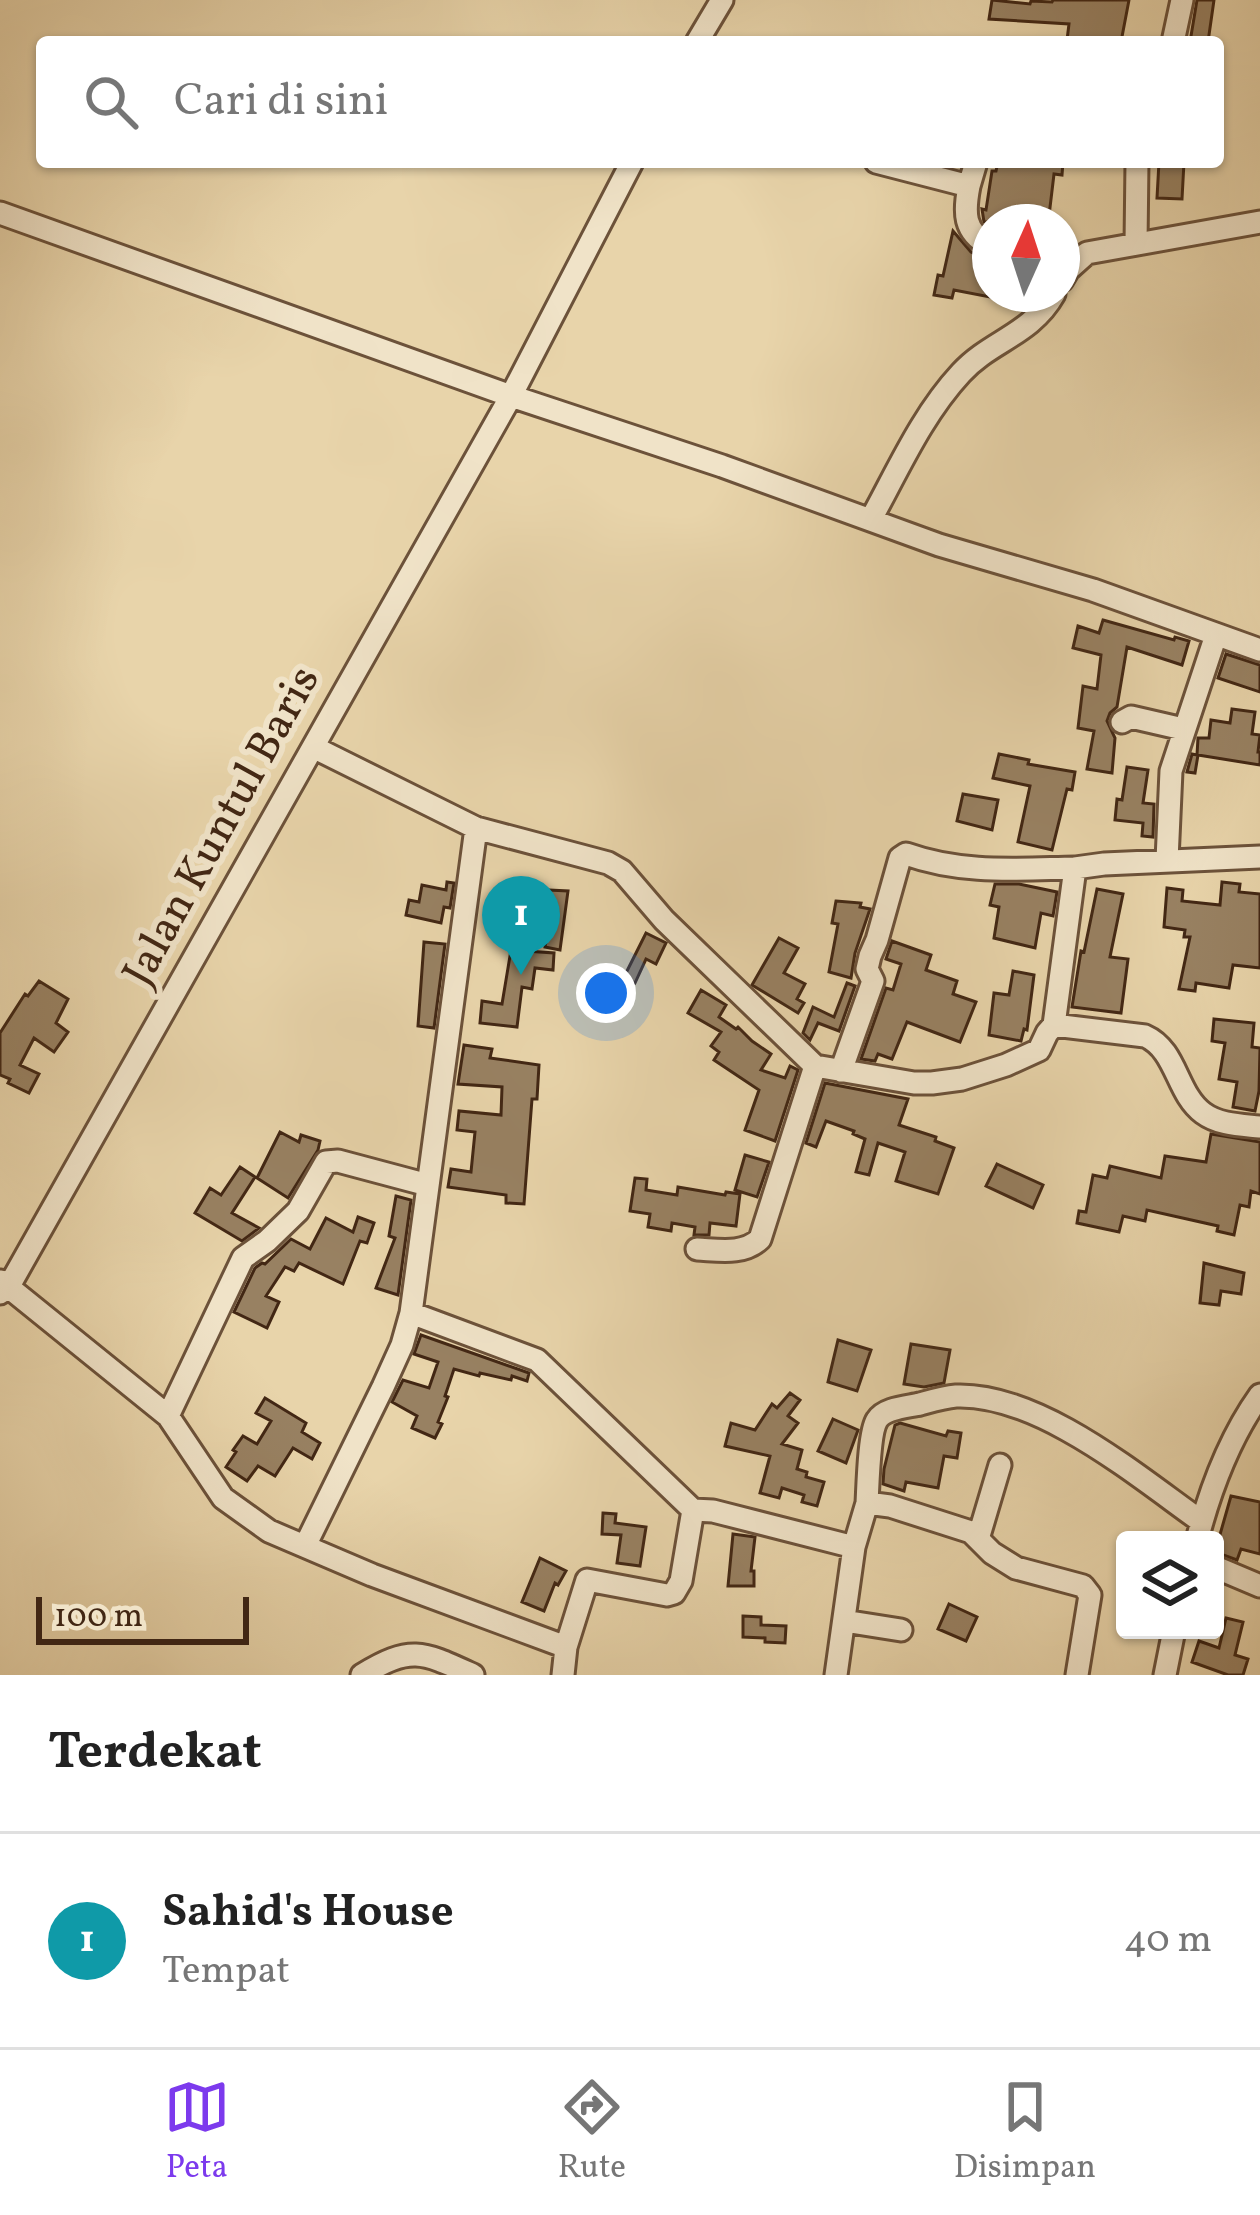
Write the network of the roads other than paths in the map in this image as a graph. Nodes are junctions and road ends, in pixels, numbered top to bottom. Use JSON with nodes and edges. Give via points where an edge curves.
{"nodes":[{"id":1,"x":722,"y":0,"type":"edge"},
{"id":2,"x":1182,"y":0,"type":"edge"},
{"id":3,"x":705,"y":36,"type":"edge"},
{"id":4,"x":1174,"y":36,"type":"edge"},
{"id":5,"x":629,"y":168,"type":"edge"},
{"id":6,"x":900,"y":168,"type":"edge"},
{"id":7,"x":974,"y":168,"type":"edge"},
{"id":8,"x":1136,"y":168,"type":"edge"},
{"id":9,"x":969,"y":185,"type":"junction"},
{"id":10,"x":0,"y":213,"type":"edge"},
{"id":11,"x":1260,"y":222,"type":"edge"},
{"id":12,"x":972,"y":231,"type":"edge"},
{"id":13,"x":1136,"y":244,"type":"junction"},
{"id":14,"x":1080,"y":259,"type":"edge"},
{"id":15,"x":1040,"y":312,"type":"edge"},
{"id":16,"x":511,"y":397,"type":"junction"},
{"id":17,"x":871,"y":519,"type":"junction"},
{"id":18,"x":1216,"y":635,"type":"junction"},
{"id":19,"x":1260,"y":650,"type":"edge"},
{"id":20,"x":1122,"y":722,"type":"dead end"},
{"id":21,"x":1183,"y":729,"type":"junction"},
{"id":22,"x":313,"y":747,"type":"junction"},
{"id":23,"x":476,"y":828,"type":"junction"},
{"id":24,"x":1260,"y":857,"type":"edge"},
{"id":25,"x":1167,"y":860,"type":"junction"},
{"id":26,"x":1075,"y":868,"type":"junction"},
{"id":27,"x":1054,"y":1025,"type":"junction"},
{"id":28,"x":815,"y":1066,"type":"junction"},
{"id":29,"x":841,"y":1071,"type":"junction"},
{"id":30,"x":1260,"y":1126,"type":"edge"},
{"id":31,"x":428,"y":1185,"type":"junction"},
{"id":32,"x":697,"y":1249,"type":"dead end"},
{"id":33,"x":3,"y":1287,"type":"edge"},
{"id":34,"x":411,"y":1312,"type":"junction"},
{"id":35,"x":1260,"y":1395,"type":"edge"},
{"id":36,"x":168,"y":1416,"type":"junction"},
{"id":37,"x":1000,"y":1465,"type":"dead end"},
{"id":38,"x":867,"y":1503,"type":"junction"},
{"id":39,"x":693,"y":1510,"type":"junction"},
{"id":40,"x":1199,"y":1531,"type":"edge"},
{"id":41,"x":978,"y":1539,"type":"junction"},
{"id":42,"x":304,"y":1546,"type":"junction"},
{"id":43,"x":854,"y":1547,"type":"junction"},
{"id":44,"x":1224,"y":1571,"type":"edge"},
{"id":45,"x":1260,"y":1586,"type":"edge"},
{"id":46,"x":844,"y":1621,"type":"junction"},
{"id":47,"x":901,"y":1630,"type":"dead end"},
{"id":48,"x":1172,"y":1639,"type":"edge"},
{"id":49,"x":566,"y":1647,"type":"junction"},
{"id":50,"x":362,"y":1675,"type":"edge"},
{"id":51,"x":473,"y":1675,"type":"edge"},
{"id":52,"x":562,"y":1675,"type":"edge"},
{"id":53,"x":836,"y":1675,"type":"edge"},
{"id":54,"x":1077,"y":1675,"type":"edge"},
{"id":55,"x":1165,"y":1675,"type":"edge"}],
"edges":[{"from":1,"to":3,"type":"street"},
{"from":2,"to":4,"type":"street"},
{"from":5,"to":16,"type":"street","name":"Jalan Kuntul Baris"},
{"from":6,"to":9,"type":"street"},
{"from":7,"to":9,"type":"street"},
{"from":8,"to":13,"type":"street"},
{"from":9,"to":12,"type":"street"},
{"from":10,"to":16,"type":"street"},
{"from":11,"to":13,"type":"street"},
{"from":13,"to":14,"type":"street"},
{"from":15,"to":17,"type":"street","via":[[945,392]]},
{"from":16,"to":17,"type":"street"},
{"from":16,"to":22,"type":"street","name":"Jalan Kuntul Baris"},
{"from":17,"to":18,"type":"street"},
{"from":18,"to":19,"type":"street"},
{"from":18,"to":21,"type":"street"},
{"from":20,"to":21,"type":"street"},
{"from":21,"to":25,"type":"street","via":[[1171,771]]},
{"from":22,"to":23,"type":"street"},
{"from":22,"to":33,"type":"street","name":"Jalan Kuntul Baris"},
{"from":23,"to":28,"type":"street","via":[[622,871]]},
{"from":23,"to":31,"type":"street"},
{"from":24,"to":25,"type":"street"},
{"from":25,"to":26,"type":"street"},
{"from":26,"to":27,"type":"street"},
{"from":26,"to":29,"type":"street","via":[[982,871],[900,858],[867,969],[873,981]]},
{"from":27,"to":29,"type":"street","via":[[1039,1050],[962,1079],[914,1083]]},
{"from":27,"to":30,"type":"street","via":[[1157,1042],[1207,1117]]},
{"from":28,"to":29,"type":"street"},
{"from":28,"to":32,"type":"street","via":[[760,1240],[738,1250]]},
{"from":31,"to":34,"type":"street"},
{"from":31,"to":36,"type":"street","via":[[326,1162],[298,1211],[243,1258]]},
{"from":33,"to":36,"type":"street"},
{"from":34,"to":39,"type":"street","via":[[537,1360]]},
{"from":34,"to":42,"type":"street"},
{"from":35,"to":40,"type":"street","via":[[1235,1436]]},
{"from":36,"to":42,"type":"street","via":[[223,1498]]},
{"from":37,"to":41,"type":"street"},
{"from":38,"to":40,"type":"street","via":[[877,1419],[953,1396],[1020,1407],[1101,1451]]},
{"from":38,"to":41,"type":"street"},
{"from":38,"to":43,"type":"street"},
{"from":39,"to":43,"type":"street"},
{"from":39,"to":49,"type":"street","via":[[674,1593],[587,1580]]},
{"from":41,"to":54,"type":"street","via":[[1016,1568],[1088,1590]]},
{"from":42,"to":49,"type":"street"},
{"from":43,"to":46,"type":"street"},
{"from":44,"to":45,"type":"street"},
{"from":46,"to":47,"type":"street"},
{"from":46,"to":53,"type":"street"},
{"from":48,"to":55,"type":"street"},
{"from":49,"to":52,"type":"street"},
{"from":50,"to":51,"type":"street","via":[[398,1656],[424,1654]]}]}
